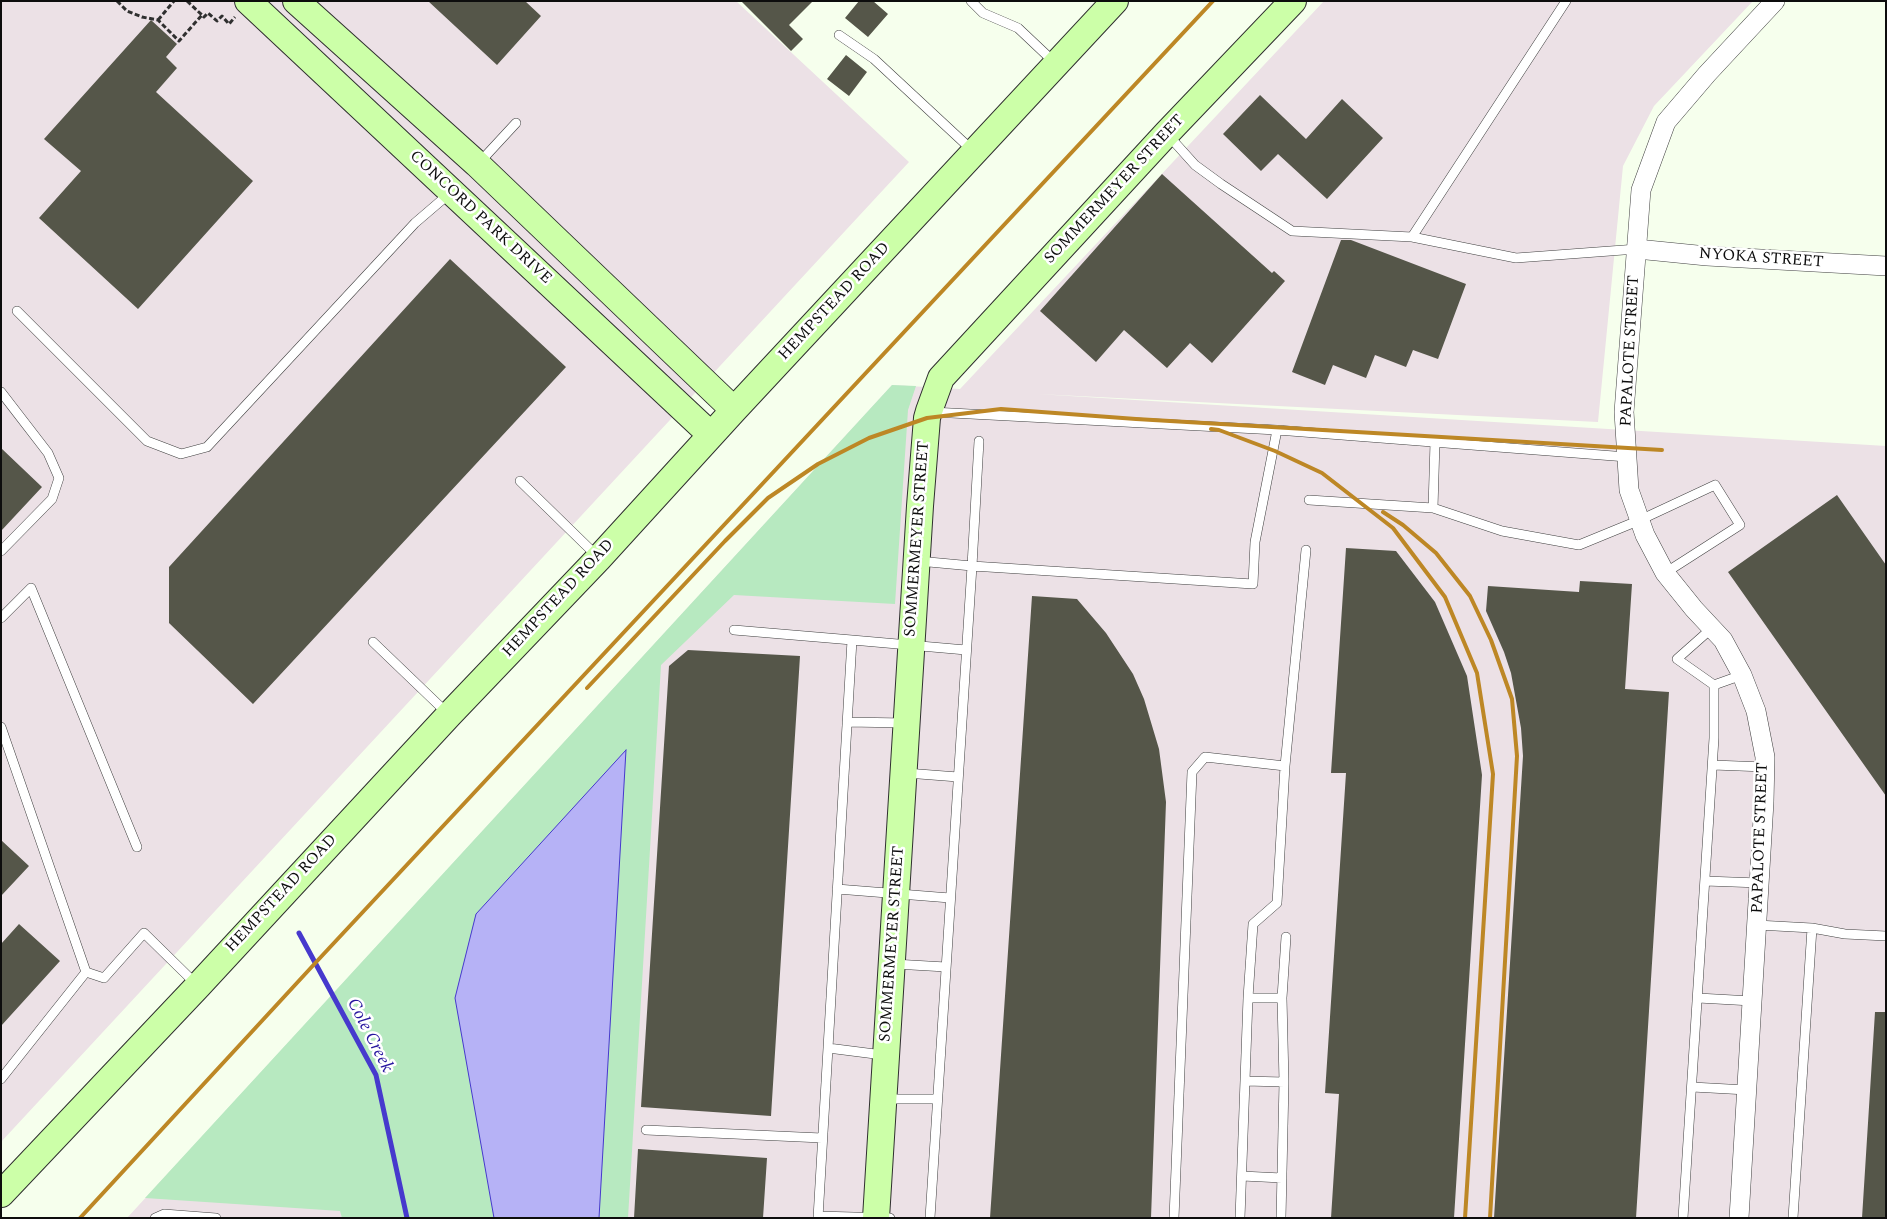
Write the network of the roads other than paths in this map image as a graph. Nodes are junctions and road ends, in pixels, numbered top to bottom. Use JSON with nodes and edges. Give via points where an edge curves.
{"nodes":[{"id":1,"x":296,"y":1,"type":"edge"},
{"id":2,"x":971,"y":1,"type":"edge"},
{"id":3,"x":1292,"y":1,"type":"edge"},
{"id":4,"x":1566,"y":1,"type":"edge"},
{"id":5,"x":1774,"y":1,"type":"edge"},
{"id":6,"x":1108,"y":4,"type":"edge"},
{"id":7,"x":243,"y":7,"type":"edge"},
{"id":8,"x":839,"y":35,"type":"dead end"},
{"id":9,"x":1057,"y":64,"type":"junction"},
{"id":10,"x":516,"y":123,"type":"dead end"},
{"id":11,"x":1167,"y":133,"type":"junction"},
{"id":12,"x":975,"y":152,"type":"junction"},
{"id":13,"x":477,"y":164,"type":"junction"},
{"id":14,"x":452,"y":191,"type":"junction"},
{"id":15,"x":1412,"y":237,"type":"junction"},
{"id":16,"x":1636,"y":249,"type":"junction"},
{"id":17,"x":1886,"y":266,"type":"edge"},
{"id":18,"x":16,"y":311,"type":"dead end"},
{"id":19,"x":1,"y":392,"type":"edge"},
{"id":20,"x":734,"y":410,"type":"junction"},
{"id":21,"x":929,"y":411,"type":"junction"},
{"id":22,"x":1277,"y":430,"type":"junction"},
{"id":23,"x":712,"y":434,"type":"junction"},
{"id":24,"x":979,"y":441,"type":"dead end"},
{"id":25,"x":1435,"y":442,"type":"junction"},
{"id":26,"x":1627,"y":456,"type":"junction"},
{"id":27,"x":520,"y":481,"type":"dead end"},
{"id":28,"x":1309,"y":500,"type":"dead end"},
{"id":29,"x":1433,"y":508,"type":"junction"},
{"id":30,"x":1640,"y":520,"type":"junction"},
{"id":31,"x":1306,"y":550,"type":"dead end"},
{"id":32,"x":1,"y":551,"type":"edge"},
{"id":33,"x":599,"y":558,"type":"junction"},
{"id":34,"x":916,"y":561,"type":"junction"},
{"id":35,"x":972,"y":566,"type":"junction"},
{"id":36,"x":1665,"y":573,"type":"junction"},
{"id":37,"x":1,"y":618,"type":"edge"},
{"id":38,"x":1712,"y":628,"type":"junction"},
{"id":39,"x":734,"y":630,"type":"dead end"},
{"id":40,"x":852,"y":640,"type":"junction"},
{"id":41,"x":373,"y":642,"type":"dead end"},
{"id":42,"x":912,"y":644,"type":"junction"},
{"id":43,"x":966,"y":650,"type":"junction"},
{"id":44,"x":1742,"y":674,"type":"junction"},
{"id":45,"x":1714,"y":685,"type":"junction"},
{"id":46,"x":449,"y":715,"type":"junction"},
{"id":47,"x":847,"y":722,"type":"junction"},
{"id":48,"x":907,"y":723,"type":"junction"},
{"id":49,"x":1,"y":727,"type":"edge"},
{"id":50,"x":1713,"y":765,"type":"junction"},
{"id":51,"x":1286,"y":766,"type":"junction"},
{"id":52,"x":1765,"y":767,"type":"junction"},
{"id":53,"x":903,"y":773,"type":"junction"},
{"id":54,"x":958,"y":777,"type":"junction"},
{"id":55,"x":137,"y":847,"type":"dead end"},
{"id":56,"x":1705,"y":881,"type":"junction"},
{"id":57,"x":1760,"y":883,"type":"junction"},
{"id":58,"x":837,"y":889,"type":"junction"},
{"id":59,"x":896,"y":893,"type":"junction"},
{"id":60,"x":950,"y":898,"type":"junction"},
{"id":61,"x":1757,"y":925,"type":"junction"},
{"id":62,"x":1812,"y":928,"type":"junction"},
{"id":63,"x":1886,"y":936,"type":"edge"},
{"id":64,"x":1286,"y":937,"type":"dead end"},
{"id":65,"x":892,"y":964,"type":"junction"},
{"id":66,"x":946,"y":967,"type":"junction"},
{"id":67,"x":86,"y":972,"type":"junction"},
{"id":68,"x":198,"y":986,"type":"junction"},
{"id":69,"x":1248,"y":998,"type":"junction"},
{"id":70,"x":1282,"y":998,"type":"junction"},
{"id":71,"x":1698,"y":998,"type":"junction"},
{"id":72,"x":1752,"y":1001,"type":"junction"},
{"id":73,"x":828,"y":1048,"type":"junction"},
{"id":74,"x":886,"y":1055,"type":"junction"},
{"id":75,"x":1,"y":1079,"type":"edge"},
{"id":76,"x":1245,"y":1081,"type":"junction"},
{"id":77,"x":1284,"y":1082,"type":"junction"},
{"id":78,"x":1692,"y":1087,"type":"junction"},
{"id":79,"x":1747,"y":1090,"type":"junction"},
{"id":80,"x":883,"y":1099,"type":"junction"},
{"id":81,"x":937,"y":1099,"type":"junction"},
{"id":82,"x":646,"y":1130,"type":"dead end"},
{"id":83,"x":822,"y":1138,"type":"junction"},
{"id":84,"x":1242,"y":1176,"type":"junction"},
{"id":85,"x":1282,"y":1178,"type":"junction"},
{"id":86,"x":1,"y":1194,"type":"edge"},
{"id":87,"x":818,"y":1217,"type":"edge"},
{"id":88,"x":155,"y":1218,"type":"edge"},
{"id":89,"x":216,"y":1218,"type":"edge"},
{"id":90,"x":881,"y":1218,"type":"edge"},
{"id":91,"x":930,"y":1218,"type":"edge"},
{"id":92,"x":1174,"y":1218,"type":"edge"},
{"id":93,"x":1240,"y":1218,"type":"edge"},
{"id":94,"x":1281,"y":1218,"type":"edge"},
{"id":95,"x":1684,"y":1218,"type":"edge"},
{"id":96,"x":1739,"y":1218,"type":"edge"},
{"id":97,"x":1793,"y":1218,"type":"edge"}],
"edges":[{"from":1,"to":13,"type":"street"},
{"from":2,"to":9,"type":"lane","via":[[983,13],[1018,28]]},
{"from":3,"to":11,"type":"street","name":"SOMMERMEYER STREET"},
{"from":4,"to":15,"type":"lane"},
{"from":5,"to":16,"type":"street","name":"PAPALOTE STREET","via":[[1666,122],[1641,190]]},
{"from":6,"to":9,"type":"street","name":"HEMPSTEAD ROAD"},
{"from":7,"to":14,"type":"street","name":"CONCORD PARK DRIVE"},
{"from":8,"to":12,"type":"lane","via":[[874,59]]},
{"from":9,"to":12,"type":"street","name":"HEMPSTEAD ROAD"},
{"from":10,"to":13,"type":"lane"},
{"from":11,"to":15,"type":"lane","via":[[1195,165],[1292,231]]},
{"from":11,"to":21,"type":"street","name":"SOMMERMEYER STREET","via":[[941,378]]},
{"from":12,"to":20,"type":"street","name":"HEMPSTEAD ROAD"},
{"from":13,"to":14,"type":"street"},
{"from":13,"to":20,"type":"street"},
{"from":14,"to":18,"type":"lane","via":[[415,223],[207,447],[182,454],[147,441]]},
{"from":14,"to":23,"type":"street","name":"CONCORD PARK DRIVE"},
{"from":15,"to":16,"type":"lane","via":[[1516,258]]},
{"from":16,"to":17,"type":"street","name":"NYOKA STREET"},
{"from":16,"to":26,"type":"street","name":"PAPALOTE STREET","via":[[1624,412]]},
{"from":19,"to":32,"type":"lane","via":[[48,453],[59,478],[52,499]]},
{"from":20,"to":23,"type":"street","name":"HEMPSTEAD ROAD"},
{"from":21,"to":22,"type":"lane"},
{"from":21,"to":34,"type":"street","name":"SOMMERMEYER STREET"},
{"from":22,"to":25,"type":"lane"},
{"from":22,"to":35,"type":"lane","via":[[1255,542],[1252,584]]},
{"from":23,"to":33,"type":"street","name":"HEMPSTEAD ROAD"},
{"from":24,"to":35,"type":"lane"},
{"from":25,"to":26,"type":"lane"},
{"from":25,"to":29,"type":"lane"},
{"from":26,"to":30,"type":"street","name":"PAPALOTE STREET","via":[[1629,490]]},
{"from":27,"to":33,"type":"lane"},
{"from":28,"to":29,"type":"lane"},
{"from":29,"to":30,"type":"lane","via":[[1502,531],[1579,545]]},
{"from":30,"to":36,"type":"street","name":"PAPALOTE STREET"},
{"from":30,"to":36,"type":"lane","via":[[1714,485],[1740,525]]},
{"from":31,"to":51,"type":"lane"},
{"from":33,"to":46,"type":"street","name":"HEMPSTEAD ROAD"},
{"from":34,"to":35,"type":"lane"},
{"from":34,"to":42,"type":"street","name":"SOMMERMEYER STREET"},
{"from":35,"to":43,"type":"lane"},
{"from":36,"to":38,"type":"street","name":"PAPALOTE STREET"},
{"from":37,"to":55,"type":"lane","via":[[31,588]]},
{"from":38,"to":44,"type":"street","name":"PAPALOTE STREET","via":[[1723,640]]},
{"from":38,"to":45,"type":"lane","via":[[1677,659]]},
{"from":39,"to":40,"type":"lane"},
{"from":40,"to":42,"type":"lane"},
{"from":40,"to":47,"type":"lane"},
{"from":41,"to":46,"type":"lane"},
{"from":42,"to":43,"type":"lane"},
{"from":42,"to":48,"type":"street","name":"SOMMERMEYER STREET"},
{"from":43,"to":54,"type":"lane"},
{"from":44,"to":45,"type":"lane"},
{"from":44,"to":52,"type":"street","name":"PAPALOTE STREET","via":[[1756,711]]},
{"from":45,"to":50,"type":"lane"},
{"from":46,"to":68,"type":"street","name":"HEMPSTEAD ROAD"},
{"from":47,"to":48,"type":"lane"},
{"from":47,"to":58,"type":"lane"},
{"from":48,"to":53,"type":"street","name":"SOMMERMEYER STREET"},
{"from":49,"to":67,"type":"lane"},
{"from":50,"to":52,"type":"lane"},
{"from":50,"to":56,"type":"lane"},
{"from":51,"to":69,"type":"lane","via":[[1277,903],[1253,924]]},
{"from":51,"to":92,"type":"lane","via":[[1205,757],[1192,772]]},
{"from":52,"to":57,"type":"street","name":"PAPALOTE STREET"},
{"from":53,"to":54,"type":"lane"},
{"from":53,"to":59,"type":"street","name":"SOMMERMEYER STREET"},
{"from":54,"to":60,"type":"lane"},
{"from":56,"to":57,"type":"lane"},
{"from":56,"to":71,"type":"lane"},
{"from":57,"to":61,"type":"street","name":"PAPALOTE STREET"},
{"from":58,"to":59,"type":"lane"},
{"from":58,"to":73,"type":"lane"},
{"from":59,"to":60,"type":"lane"},
{"from":59,"to":65,"type":"street","name":"SOMMERMEYER STREET"},
{"from":60,"to":66,"type":"lane"},
{"from":61,"to":62,"type":"lane"},
{"from":61,"to":72,"type":"street","name":"PAPALOTE STREET"},
{"from":62,"to":63,"type":"lane"},
{"from":62,"to":97,"type":"lane"},
{"from":64,"to":70,"type":"lane"},
{"from":65,"to":66,"type":"lane"},
{"from":65,"to":74,"type":"street","name":"SOMMERMEYER STREET"},
{"from":66,"to":81,"type":"lane"},
{"from":67,"to":68,"type":"lane","via":[[104,978],[144,933]]},
{"from":67,"to":75,"type":"lane"},
{"from":68,"to":86,"type":"street","name":"HEMPSTEAD ROAD"},
{"from":69,"to":70,"type":"lane"},
{"from":69,"to":76,"type":"lane"},
{"from":70,"to":77,"type":"lane"},
{"from":71,"to":72,"type":"lane"},
{"from":71,"to":78,"type":"lane"},
{"from":72,"to":79,"type":"street","name":"PAPALOTE STREET"},
{"from":73,"to":74,"type":"lane"},
{"from":73,"to":83,"type":"lane"},
{"from":74,"to":80,"type":"street","name":"SOMMERMEYER STREET"},
{"from":76,"to":77,"type":"lane"},
{"from":76,"to":84,"type":"lane"},
{"from":77,"to":85,"type":"lane"},
{"from":78,"to":79,"type":"lane"},
{"from":78,"to":95,"type":"lane"},
{"from":79,"to":96,"type":"street","name":"PAPALOTE STREET"},
{"from":80,"to":81,"type":"lane"},
{"from":80,"to":90,"type":"street","name":"SOMMERMEYER STREET"},
{"from":81,"to":91,"type":"lane"},
{"from":82,"to":83,"type":"lane"},
{"from":83,"to":87,"type":"lane"},
{"from":84,"to":85,"type":"lane"},
{"from":84,"to":93,"type":"lane"},
{"from":85,"to":94,"type":"lane"},
{"from":87,"to":90,"type":"lane"},
{"from":88,"to":89,"type":"lane","via":[[164,1214]]}]}
